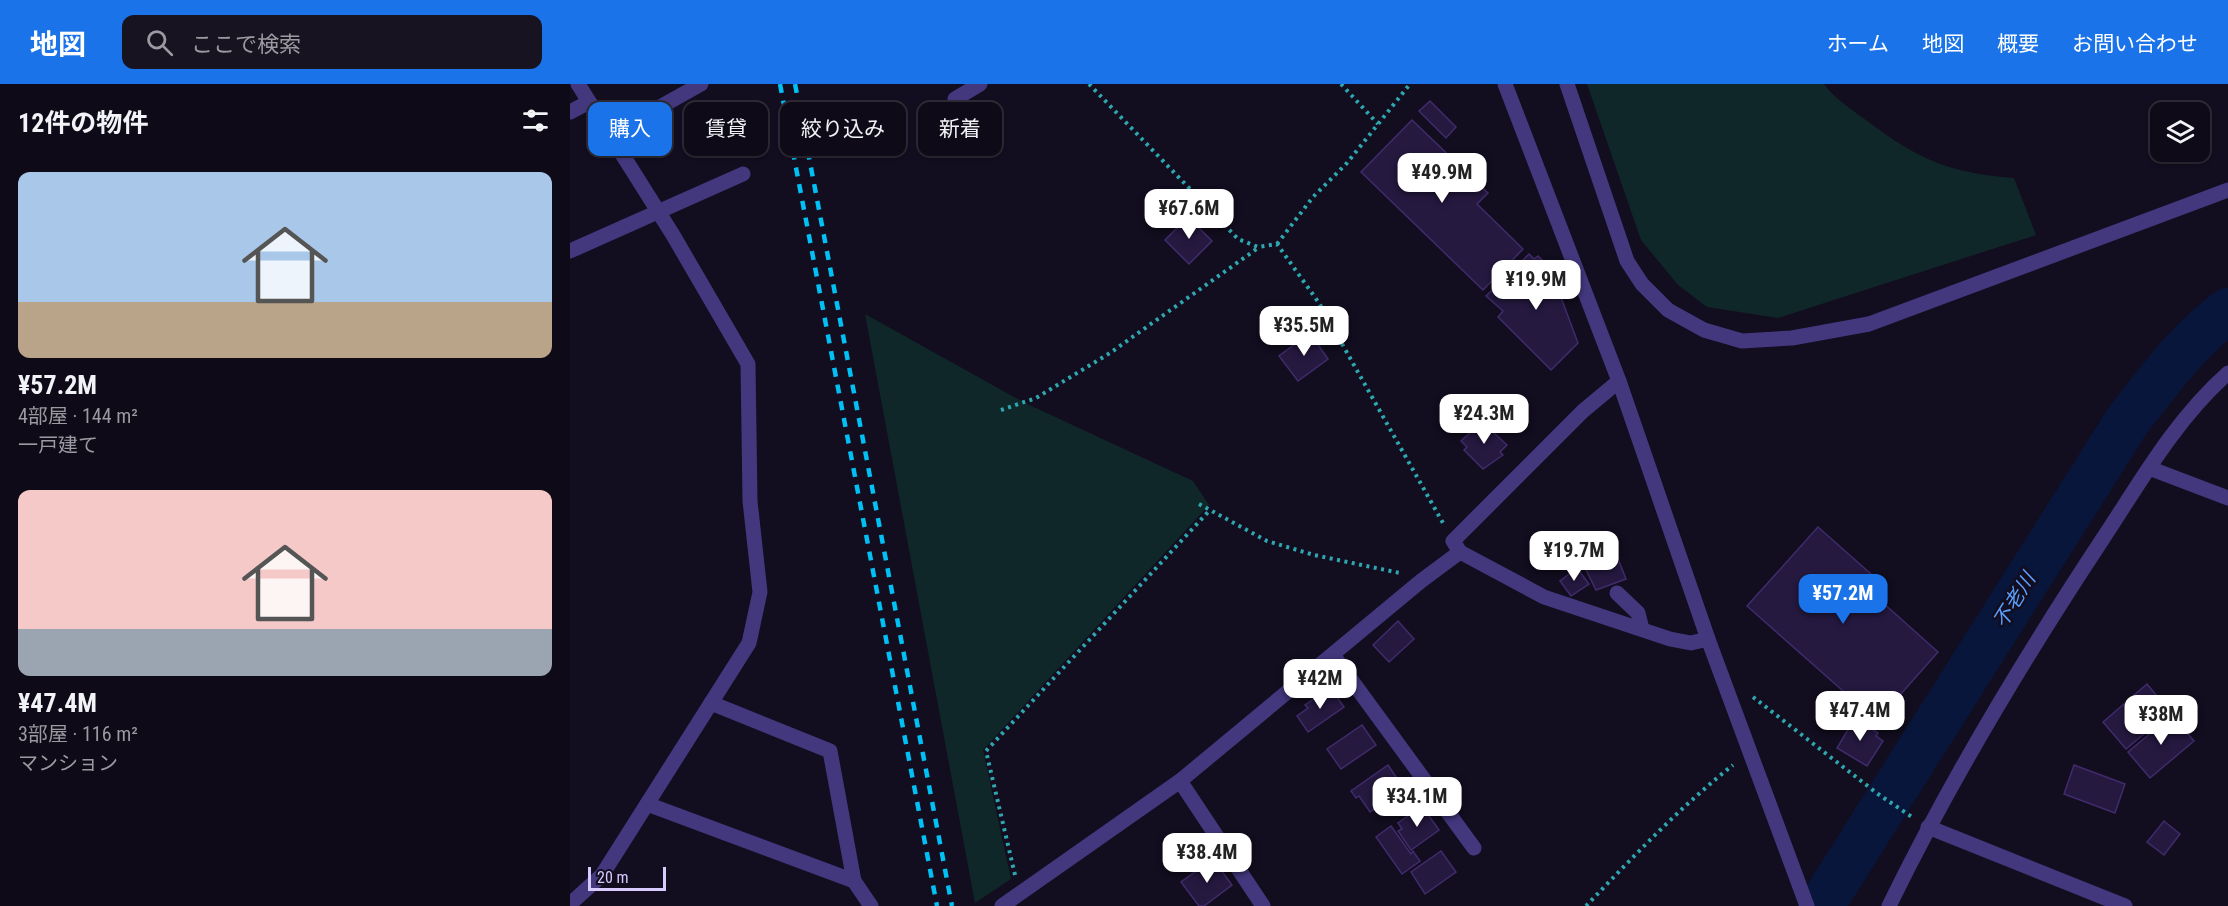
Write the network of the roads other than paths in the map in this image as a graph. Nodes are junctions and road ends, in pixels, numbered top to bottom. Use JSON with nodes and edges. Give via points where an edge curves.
{"nodes":[{"id":1,"x":578,"y":84,"type":"edge"},
{"id":2,"x":701,"y":84,"type":"edge"},
{"id":3,"x":980,"y":84,"type":"edge"},
{"id":4,"x":1505,"y":84,"type":"edge"},
{"id":5,"x":1567,"y":84,"type":"edge"},
{"id":6,"x":955,"y":99,"type":"dead end"},
{"id":7,"x":589,"y":102,"type":"edge"},
{"id":8,"x":669,"y":102,"type":"edge"},
{"id":9,"x":588,"y":103,"type":"edge"},
{"id":10,"x":570,"y":112,"type":"edge"},
{"id":11,"x":623,"y":156,"type":"edge"},
{"id":12,"x":743,"y":174,"type":"dead end"},
{"id":13,"x":2228,"y":190,"type":"edge"},
{"id":14,"x":658,"y":214,"type":"junction"},
{"id":15,"x":570,"y":251,"type":"edge"},
{"id":16,"x":2228,"y":373,"type":"edge"},
{"id":17,"x":1619,"y":381,"type":"junction"},
{"id":18,"x":2149,"y":468,"type":"junction"},
{"id":19,"x":2228,"y":498,"type":"edge"},
{"id":20,"x":1457,"y":546,"type":"junction"},
{"id":21,"x":1617,"y":593,"type":"dead end"},
{"id":22,"x":1642,"y":629,"type":"junction"},
{"id":23,"x":1708,"y":639,"type":"junction"},
{"id":24,"x":1333,"y":655,"type":"junction"},
{"id":25,"x":711,"y":703,"type":"junction"},
{"id":26,"x":1180,"y":782,"type":"junction"},
{"id":27,"x":647,"y":804,"type":"junction"},
{"id":28,"x":1928,"y":826,"type":"junction"},
{"id":29,"x":1474,"y":848,"type":"dead end"},
{"id":30,"x":854,"y":882,"type":"junction"},
{"id":31,"x":577,"y":902,"type":"edge"},
{"id":32,"x":871,"y":906,"type":"edge"},
{"id":33,"x":1002,"y":906,"type":"edge"},
{"id":34,"x":1263,"y":906,"type":"edge"},
{"id":35,"x":1807,"y":906,"type":"edge"},
{"id":36,"x":1889,"y":906,"type":"edge"},
{"id":37,"x":2125,"y":906,"type":"edge"}],
"edges":[{"from":1,"to":7,"type":"street"},
{"from":2,"to":8,"type":"street"},
{"from":3,"to":6,"type":"street"},
{"from":4,"to":17,"type":"street"},
{"from":5,"to":13,"type":"street","via":[[1627,261],[1642,284],[1668,310],[1704,330],[1742,341],[1792,338],[1869,324]]},
{"from":9,"to":10,"type":"street"},
{"from":11,"to":14,"type":"street"},
{"from":12,"to":14,"type":"street"},
{"from":14,"to":15,"type":"street"},
{"from":14,"to":25,"type":"street","via":[[748,364],[750,501],[760,592],[749,643]]},
{"from":16,"to":18,"type":"street","via":[[2204,395]]},
{"from":17,"to":20,"type":"street","via":[[1583,411]]},
{"from":17,"to":23,"type":"street"},
{"from":18,"to":19,"type":"street"},
{"from":18,"to":28,"type":"street","via":[[2023,662]]},
{"from":20,"to":22,"type":"street","via":[[1544,597]]},
{"from":20,"to":24,"type":"street"},
{"from":21,"to":22,"type":"street","via":[[1638,613]]},
{"from":22,"to":23,"type":"street","via":[[1691,643]]},
{"from":23,"to":35,"type":"street"},
{"from":24,"to":26,"type":"street"},
{"from":24,"to":29,"type":"street"},
{"from":25,"to":27,"type":"street"},
{"from":25,"to":30,"type":"street","via":[[830,751]]},
{"from":26,"to":33,"type":"street"},
{"from":26,"to":34,"type":"street"},
{"from":27,"to":30,"type":"street"},
{"from":27,"to":31,"type":"street","via":[[602,875]]},
{"from":28,"to":36,"type":"street"},
{"from":28,"to":37,"type":"street"},
{"from":30,"to":32,"type":"street"}]}
